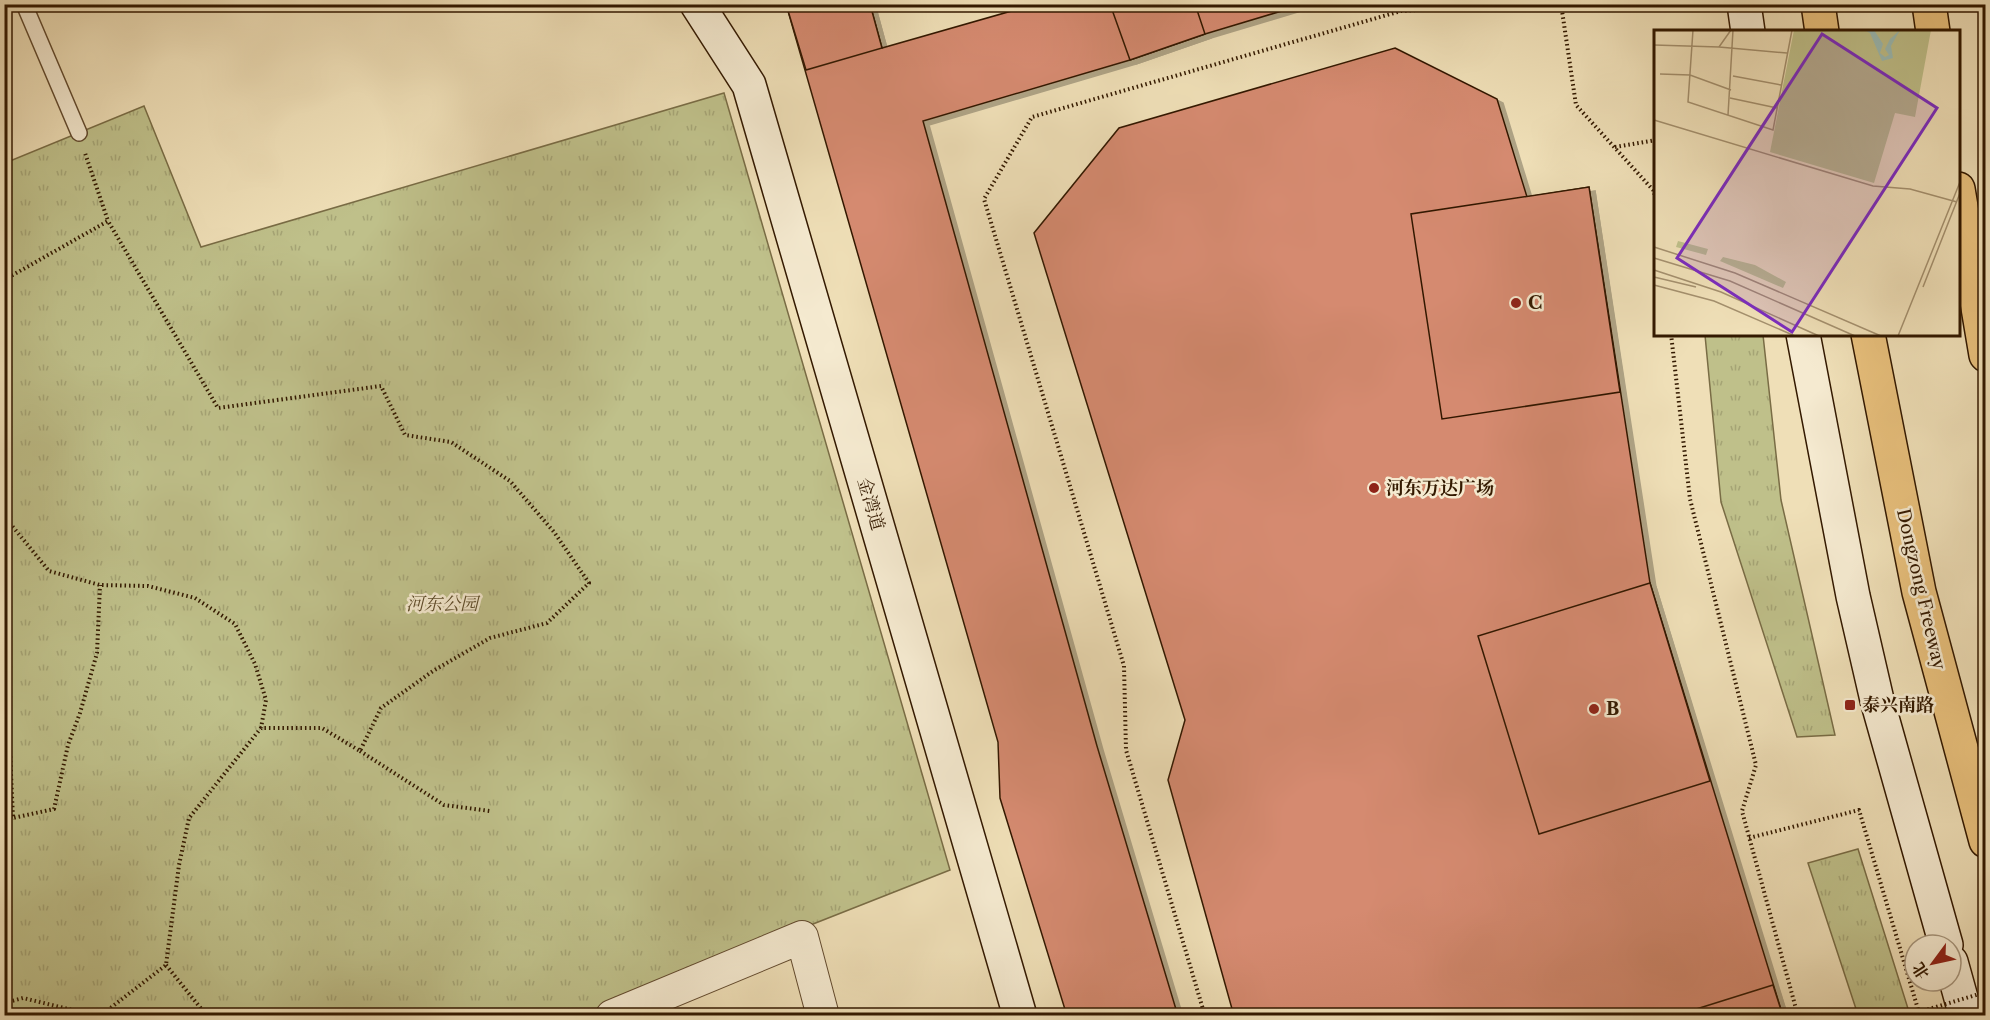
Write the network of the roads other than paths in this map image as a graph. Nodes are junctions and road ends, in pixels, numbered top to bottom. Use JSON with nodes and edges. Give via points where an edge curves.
{"nodes":[{"id":1,"x":24,"y":4,"type":"edge"},
{"id":2,"x":697,"y":4,"type":"edge"},
{"id":3,"x":1744,"y":4,"type":"edge"},
{"id":4,"x":1818,"y":4,"type":"edge"},
{"id":5,"x":1929,"y":4,"type":"edge"},
{"id":6,"x":1953,"y":4,"type":"edge"},
{"id":7,"x":1748,"y":30,"type":"edge"},
{"id":8,"x":1822,"y":30,"type":"edge"},
{"id":9,"x":1933,"y":30,"type":"edge"},
{"id":10,"x":1951,"y":30,"type":"edge"},
{"id":11,"x":79,"y":133,"type":"road end"},
{"id":12,"x":1960,"y":195,"type":"edge"},
{"id":13,"x":1803,"y":336,"type":"edge"},
{"id":14,"x":1868,"y":336,"type":"edge"},
{"id":15,"x":1986,"y":355,"type":"edge"},
{"id":16,"x":1986,"y":841,"type":"edge"},
{"id":17,"x":1943,"y":933,"type":"edge"},
{"id":18,"x":1960,"y":993,"type":"edge"},
{"id":19,"x":653,"y":1008,"type":"edge"},
{"id":20,"x":612,"y":1016,"type":"edge"},
{"id":21,"x":823,"y":1016,"type":"edge"},
{"id":22,"x":1020,"y":1016,"type":"edge"},
{"id":23,"x":1966,"y":1016,"type":"edge"}],
"edges":[{"from":1,"to":11,"type":"lane"},
{"from":2,"to":22,"type":"street","name":"金湾道","via":[[749,85]]},
{"from":3,"to":7,"type":"street"},
{"from":4,"to":8,"type":"highway"},
{"from":5,"to":9,"type":"highway"},
{"from":6,"to":10,"type":"highway"},
{"from":12,"to":15,"type":"highway"},
{"from":13,"to":17,"type":"street","via":[[1877,700]]},
{"from":14,"to":16,"type":"highway","name":"Dongzong Freeway","via":[[1919,592]]},
{"from":18,"to":23,"type":"street"},
{"from":19,"to":20,"type":"street"},
{"from":19,"to":21,"type":"street","via":[[802,937]]}]}
